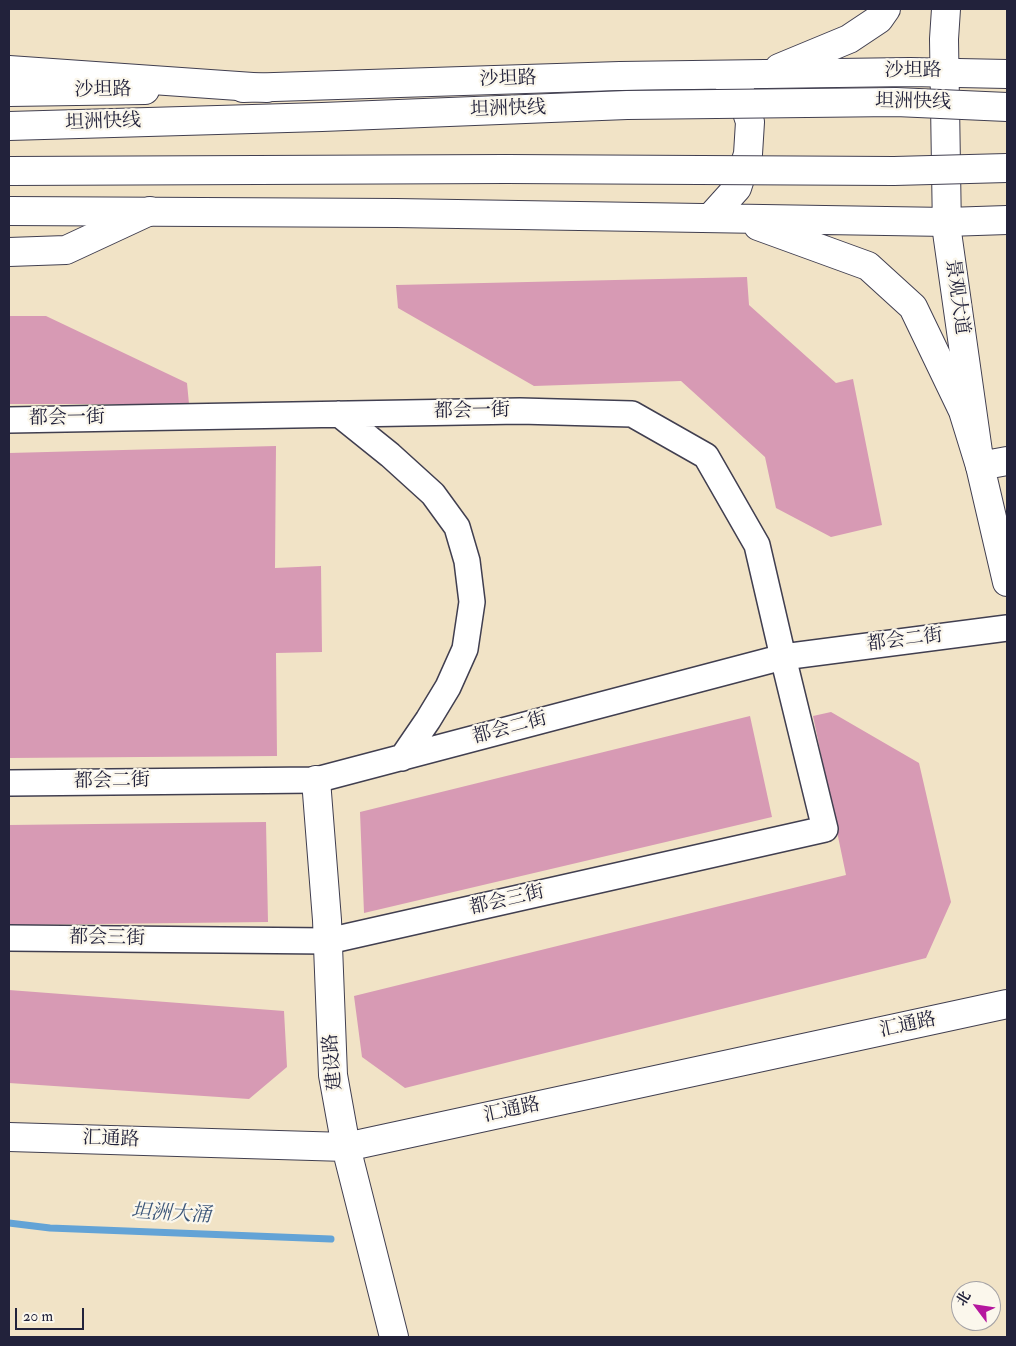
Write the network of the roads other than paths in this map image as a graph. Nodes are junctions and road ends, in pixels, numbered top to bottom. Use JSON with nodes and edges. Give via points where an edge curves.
{"nodes":[{"id":1,"x":886,"y":9,"type":"edge"},
{"id":2,"x":946,"y":9,"type":"edge"},
{"id":3,"x":9,"y":70,"type":"edge"},
{"id":4,"x":945,"y":72,"type":"junction"},
{"id":5,"x":712,"y":74,"type":"junction"},
{"id":6,"x":766,"y":74,"type":"junction"},
{"id":7,"x":1007,"y":74,"type":"edge"},
{"id":8,"x":268,"y":88,"type":"junction"},
{"id":9,"x":9,"y":92,"type":"edge"},
{"id":10,"x":1007,"y":106,"type":"edge"},
{"id":11,"x":9,"y":126,"type":"edge"},
{"id":12,"x":1007,"y":168,"type":"edge"},
{"id":13,"x":9,"y":171,"type":"edge"},
{"id":14,"x":9,"y":211,"type":"edge"},
{"id":15,"x":150,"y":212,"type":"junction"},
{"id":16,"x":710,"y":218,"type":"junction"},
{"id":17,"x":738,"y":219,"type":"junction"},
{"id":18,"x":1007,"y":220,"type":"edge"},
{"id":19,"x":947,"y":222,"type":"junction"},
{"id":20,"x":9,"y":252,"type":"edge"},
{"id":21,"x":339,"y":414,"type":"junction"},
{"id":22,"x":9,"y":420,"type":"edge"},
{"id":23,"x":1007,"y":461,"type":"edge"},
{"id":24,"x":980,"y":466,"type":"junction"},
{"id":25,"x":1007,"y":582,"type":"edge"},
{"id":26,"x":1007,"y":628,"type":"edge"},
{"id":27,"x":783,"y":657,"type":"junction"},
{"id":28,"x":402,"y":758,"type":"junction"},
{"id":29,"x":316,"y":780,"type":"junction"},
{"id":30,"x":9,"y":783,"type":"edge"},
{"id":31,"x":9,"y":938,"type":"edge"},
{"id":32,"x":328,"y":941,"type":"junction"},
{"id":33,"x":1007,"y":1004,"type":"edge"},
{"id":34,"x":9,"y":1137,"type":"edge"},
{"id":35,"x":346,"y":1146,"type":"junction"},
{"id":36,"x":394,"y":1337,"type":"edge"}],
"edges":[{"from":1,"to":6,"type":"main road","via":[[878,19],[849,39]]},
{"from":2,"to":4,"type":"main road","name":"景观大道"},
{"from":3,"to":8,"type":"main road"},
{"from":4,"to":6,"type":"main road","name":"沙坦路"},
{"from":4,"to":7,"type":"main road","name":"沙坦路"},
{"from":4,"to":19,"type":"main road","name":"景观大道"},
{"from":5,"to":6,"type":"main road","name":"沙坦路"},
{"from":5,"to":8,"type":"main road","name":"沙坦路"},
{"from":5,"to":16,"type":"main road","via":[[740,94],[750,122],[748,154],[737,188]]},
{"from":8,"to":9,"type":"main road","name":"沙坦路"},
{"from":10,"to":11,"type":"main road","name":"坦洲快线","bridge":true,"via":[[896,102],[627,105]]},
{"from":12,"to":13,"type":"main road","bridge":true,"via":[[894,171]]},
{"from":14,"to":15,"type":"main road"},
{"from":15,"to":16,"type":"main road","via":[[396,212]]},
{"from":15,"to":20,"type":"main road","via":[[66,250]]},
{"from":16,"to":17,"type":"main road"},
{"from":17,"to":19,"type":"main road"},
{"from":17,"to":24,"type":"main road","via":[[868,266],[913,307],[963,411]]},
{"from":18,"to":19,"type":"main road"},
{"from":19,"to":24,"type":"main road","name":"景观大道"},
{"from":21,"to":22,"type":"street","name":"都会一街"},
{"from":21,"to":27,"type":"street","name":"都会一街","via":[[520,411],[632,414],[706,456],[757,545]]},
{"from":21,"to":28,"type":"street","via":[[433,494],[457,527],[467,561],[472,602],[465,649],[448,687]]},
{"from":23,"to":24,"type":"main road"},
{"from":24,"to":25,"type":"main road","name":"景观大道"},
{"from":26,"to":27,"type":"street","name":"都会二街"},
{"from":27,"to":28,"type":"street","name":"都会二街"},
{"from":27,"to":32,"type":"street","name":"都会三街","via":[[825,829]]},
{"from":28,"to":29,"type":"street","name":"都会二街"},
{"from":29,"to":30,"type":"street","name":"都会二街"},
{"from":29,"to":32,"type":"main road","name":"建设路"},
{"from":31,"to":32,"type":"street","name":"都会三街"},
{"from":32,"to":35,"type":"main road","name":"建设路","via":[[333,1075]]},
{"from":33,"to":35,"type":"main road","name":"汇通路"},
{"from":34,"to":35,"type":"main road","name":"汇通路"},
{"from":35,"to":36,"type":"main road","name":"建设路"}]}
